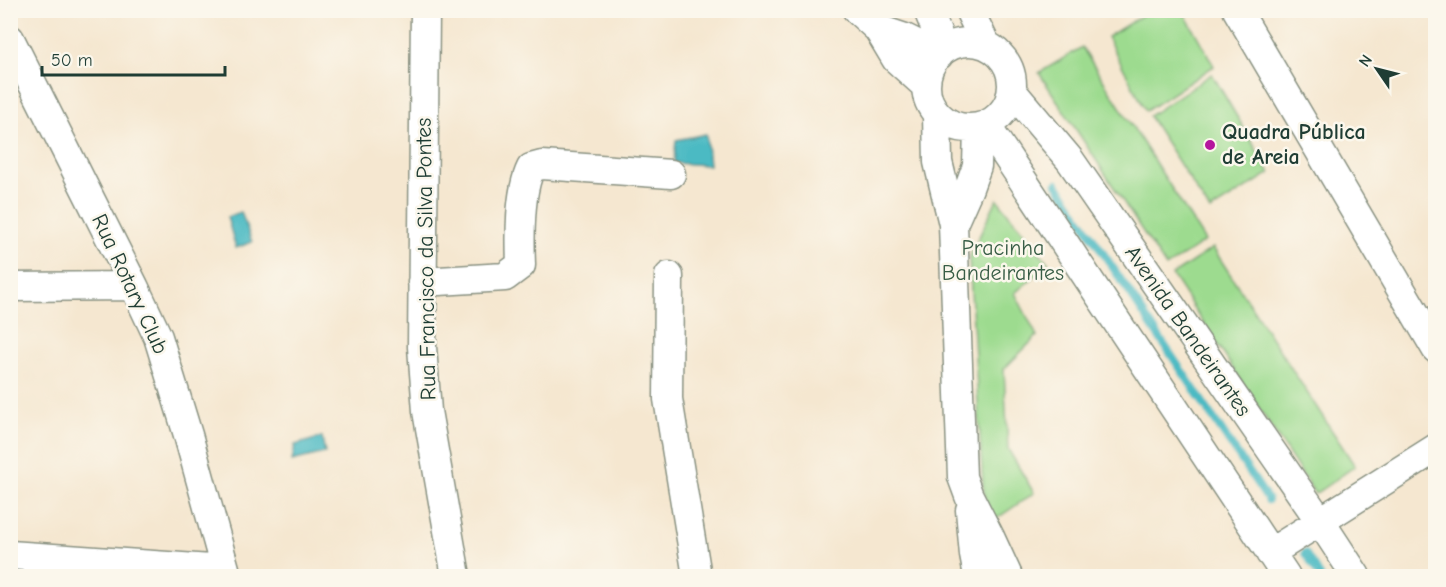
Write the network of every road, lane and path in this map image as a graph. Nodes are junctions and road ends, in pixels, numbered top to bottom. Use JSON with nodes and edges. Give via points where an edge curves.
{"nodes":[{"id":1,"x":425,"y":10,"type":"edge"},
{"id":2,"x":928,"y":10,"type":"edge"},
{"id":3,"x":969,"y":10,"type":"edge"},
{"id":4,"x":1237,"y":10,"type":"edge"},
{"id":5,"x":867,"y":20,"type":"edge"},
{"id":6,"x":986,"y":45,"type":"junction"},
{"id":7,"x":13,"y":49,"type":"edge"},
{"id":8,"x":941,"y":52,"type":"junction"},
{"id":9,"x":926,"y":86,"type":"junction"},
{"id":10,"x":1012,"y":91,"type":"junction"},
{"id":11,"x":937,"y":114,"type":"junction"},
{"id":12,"x":982,"y":126,"type":"junction"},
{"id":13,"x":671,"y":174,"type":"dead end"},
{"id":14,"x":953,"y":224,"type":"junction"},
{"id":15,"x":669,"y":276,"type":"dead end"},
{"id":16,"x":423,"y":282,"type":"junction"},
{"id":17,"x":134,"y":286,"type":"junction"},
{"id":18,"x":10,"y":287,"type":"edge"},
{"id":19,"x":1436,"y":349,"type":"edge"},
{"id":20,"x":1436,"y":448,"type":"edge"},
{"id":21,"x":969,"y":496,"type":"junction"},
{"id":22,"x":1320,"y":521,"type":"junction"},
{"id":23,"x":1270,"y":553,"type":"junction"},
{"id":24,"x":10,"y":555,"type":"edge"},
{"id":25,"x":226,"y":573,"type":"edge"},
{"id":26,"x":456,"y":576,"type":"edge"},
{"id":27,"x":698,"y":576,"type":"edge"},
{"id":28,"x":978,"y":576,"type":"edge"},
{"id":29,"x":1008,"y":576,"type":"edge"},
{"id":30,"x":1286,"y":576,"type":"edge"},
{"id":31,"x":1356,"y":576,"type":"edge"}],
"edges":[{"from":1,"to":16,"type":"street","name":"Rua Francisco da Silva Pontes"},
{"from":2,"to":8,"type":"street"},
{"from":3,"to":6,"type":"street"},
{"from":4,"to":19,"type":"street"},
{"from":5,"to":8,"type":"street"},
{"from":5,"to":9,"type":"street","via":[[896,59]]},
{"from":6,"to":8,"type":"street","via":[[957,44]]},
{"from":6,"to":10,"type":"street","via":[[1001,56],[1010,72]]},
{"from":7,"to":17,"type":"street","name":"Rua Rotary Club"},
{"from":8,"to":9,"type":"street","via":[[927,75]]},
{"from":9,"to":11,"type":"street","via":[[929,102]]},
{"from":10,"to":12,"type":"street","via":[[1003,111]]},
{"from":10,"to":22,"type":"street","name":"Avenida Bandeirantes","via":[[1070,160]]},
{"from":11,"to":12,"type":"street","via":[[949,124],[963,128]]},
{"from":11,"to":14,"type":"street","via":[[938,162]]},
{"from":12,"to":14,"type":"street","via":[[977,166]]},
{"from":12,"to":23,"type":"street"},
{"from":13,"to":16,"type":"street","via":[[542,165],[531,168],[526,178],[519,234],[521,265],[505,277]]},
{"from":14,"to":21,"type":"street","via":[[962,477]]},
{"from":15,"to":27,"type":"street","via":[[668,399]]},
{"from":16,"to":26,"type":"street","name":"Rua Francisco da Silva Pontes","via":[[422,347],[428,411]]},
{"from":17,"to":18,"type":"street"},
{"from":17,"to":25,"type":"street","name":"Rua Rotary Club","via":[[158,337]]},
{"from":20,"to":22,"type":"street"},
{"from":21,"to":28,"type":"street"},
{"from":21,"to":29,"type":"street"},
{"from":22,"to":23,"type":"street"},
{"from":22,"to":31,"type":"street","name":"Avenida Bandeirantes"},
{"from":23,"to":30,"type":"street"},
{"from":24,"to":25,"type":"street"}]}
